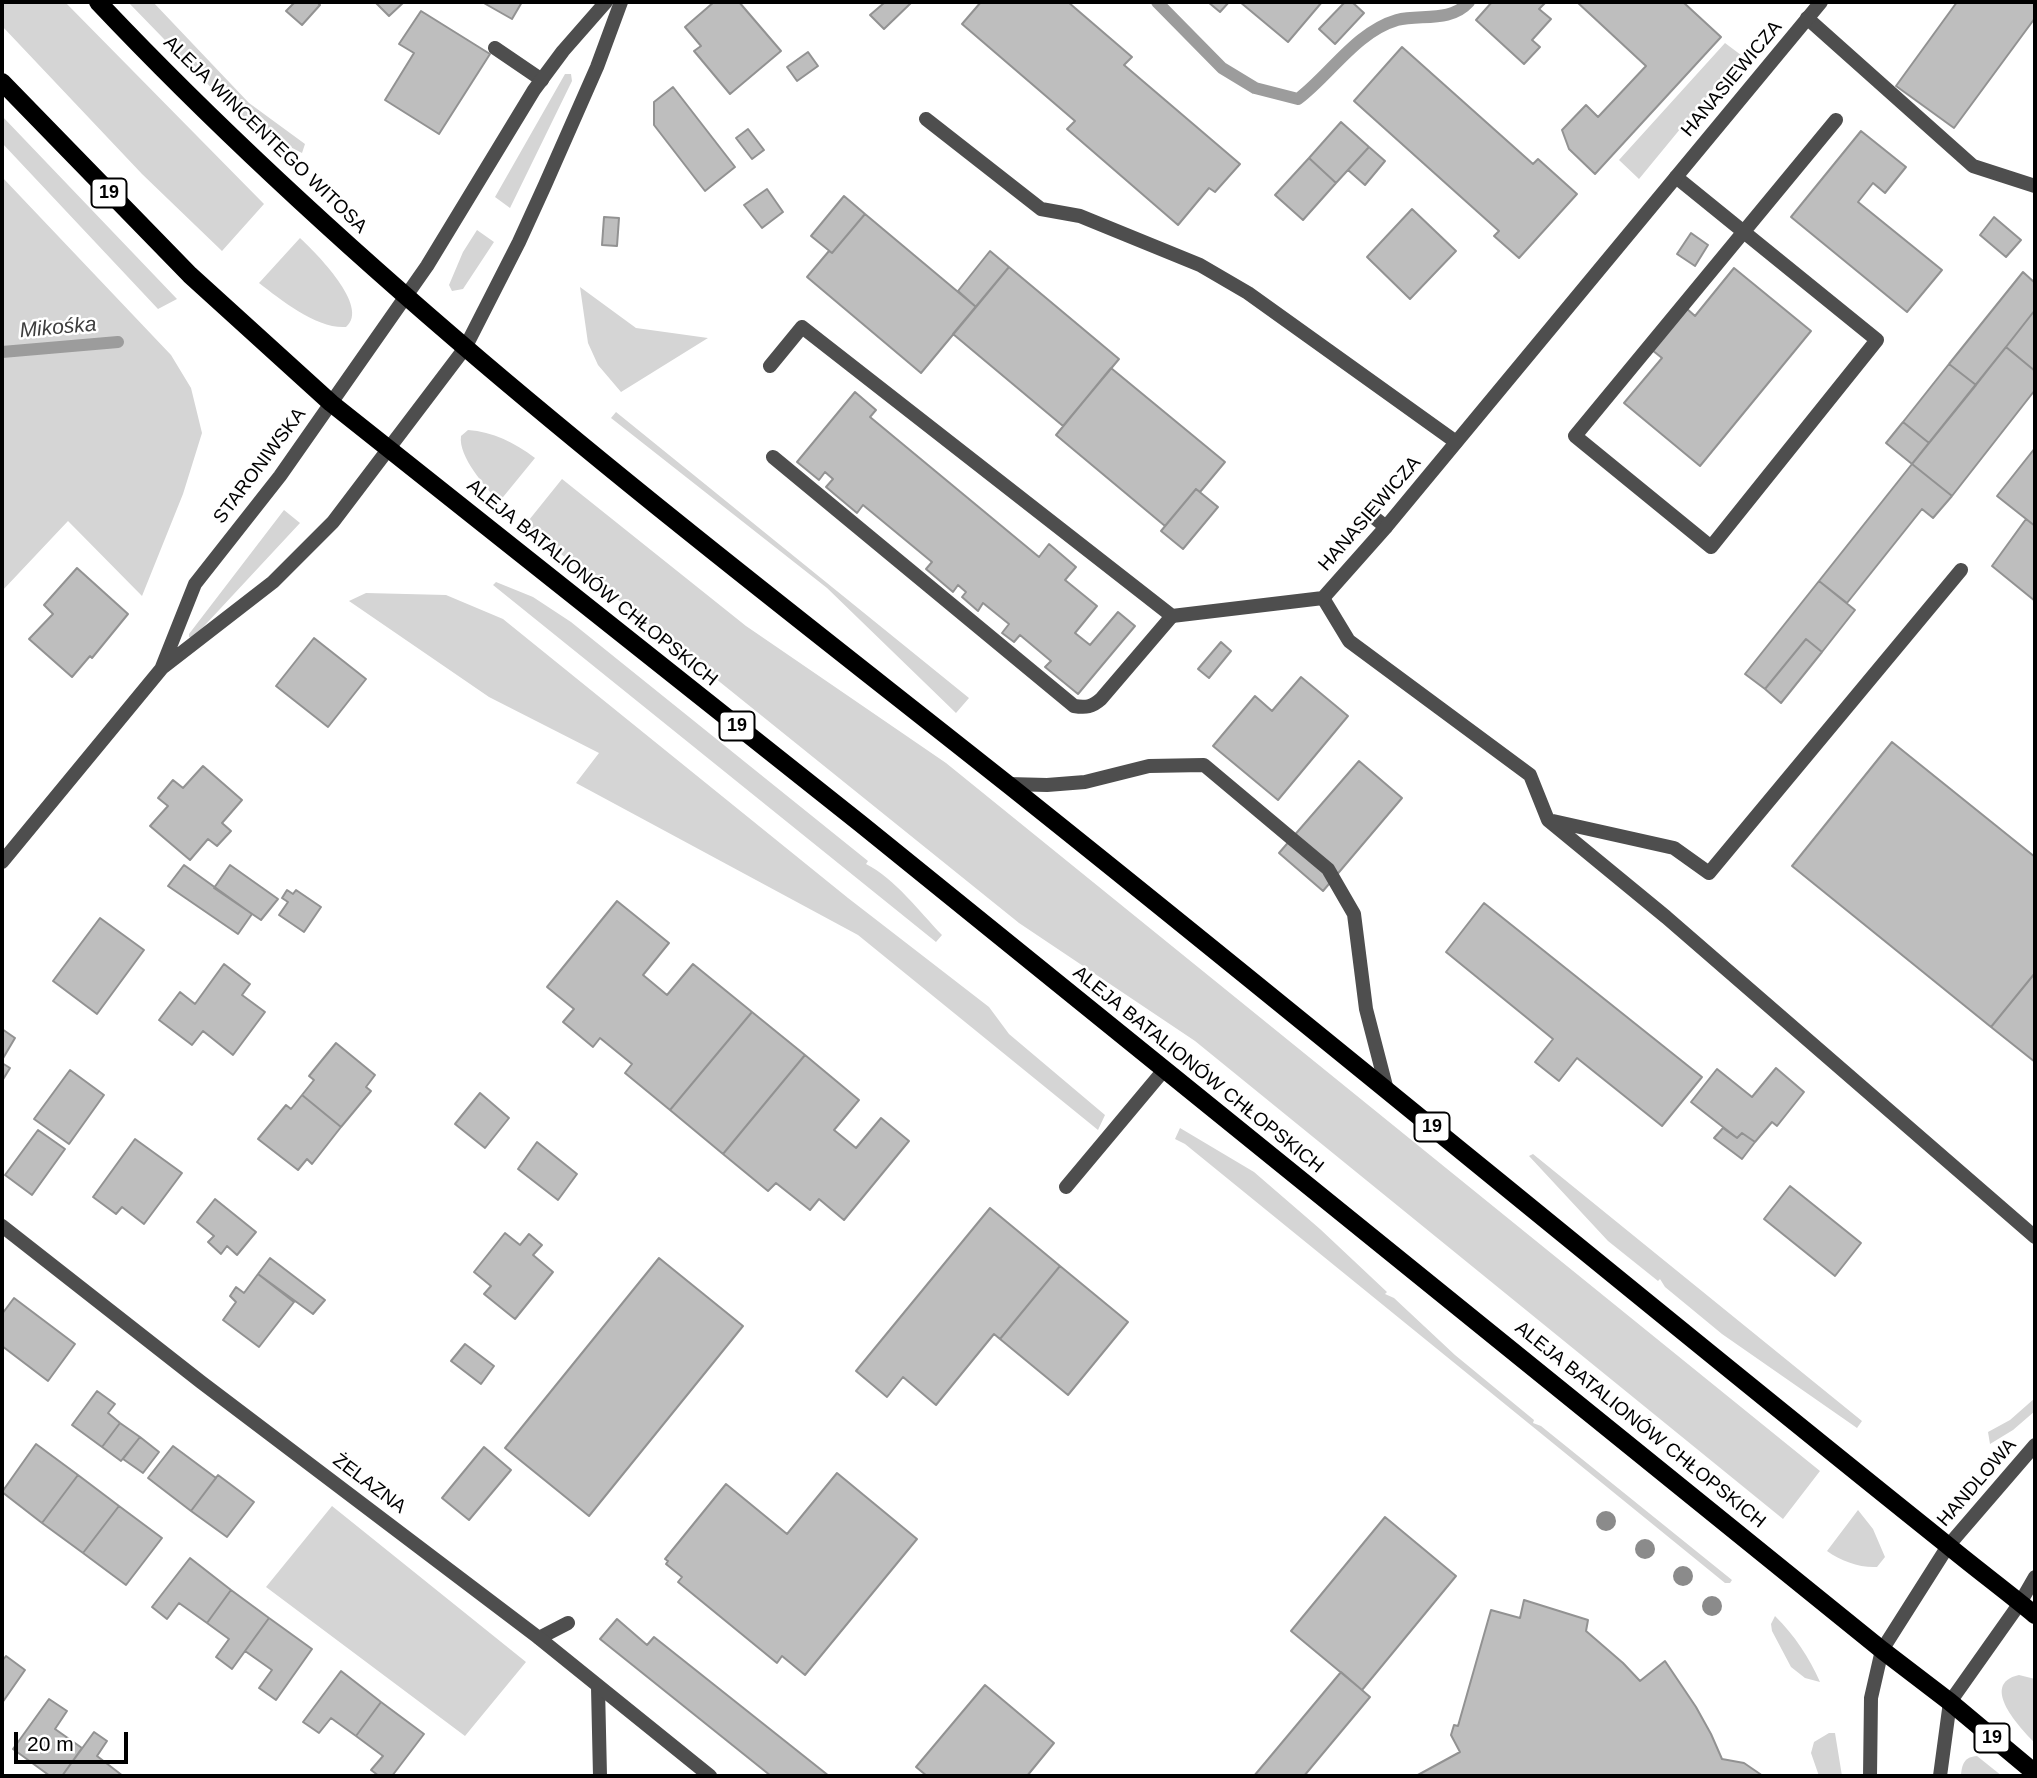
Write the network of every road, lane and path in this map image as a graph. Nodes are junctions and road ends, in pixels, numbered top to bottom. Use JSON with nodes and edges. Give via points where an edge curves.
{"nodes":[{"id":1,"x":98,"y":2,"type":"edge"},
{"id":2,"x":606,"y":2,"type":"edge"},
{"id":3,"x":621,"y":2,"type":"edge"},
{"id":4,"x":1821,"y":2,"type":"edge"},
{"id":5,"x":1807,"y":18,"type":"junction"},
{"id":6,"x":495,"y":48,"type":"dead end"},
{"id":7,"x":542,"y":80,"type":"junction"},
{"id":8,"x":2,"y":82,"type":"edge"},
{"id":9,"x":926,"y":119,"type":"dead end"},
{"id":10,"x":1836,"y":120,"type":"dead end"},
{"id":11,"x":1676,"y":177,"type":"junction"},
{"id":12,"x":2035,"y":186,"type":"edge"},
{"id":13,"x":1744,"y":232,"type":"junction"},
{"id":14,"x":405,"y":296,"type":"junction"},
{"id":15,"x":465,"y":348,"type":"junction"},
{"id":16,"x":770,"y":366,"type":"dead end"},
{"id":17,"x":331,"y":402,"type":"junction"},
{"id":18,"x":1456,"y":442,"type":"junction"},
{"id":19,"x":391,"y":448,"type":"junction"},
{"id":20,"x":773,"y":457,"type":"dead end"},
{"id":21,"x":1371,"y":515,"type":"dead end"},
{"id":22,"x":1386,"y":527,"type":"junction"},
{"id":23,"x":1961,"y":570,"type":"dead end"},
{"id":24,"x":1323,"y":597,"type":"junction"},
{"id":25,"x":1172,"y":616,"type":"junction"},
{"id":26,"x":162,"y":668,"type":"junction"},
{"id":27,"x":1007,"y":785,"type":"junction"},
{"id":28,"x":1548,"y":820,"type":"junction"},
{"id":29,"x":2,"y":862,"type":"edge"},
{"id":30,"x":1164,"y":1070,"type":"junction"},
{"id":31,"x":1387,"y":1090,"type":"junction"},
{"id":32,"x":1066,"y":1188,"type":"dead end"},
{"id":33,"x":2,"y":1226,"type":"edge"},
{"id":34,"x":2035,"y":1237,"type":"edge"},
{"id":35,"x":2035,"y":1445,"type":"edge"},
{"id":36,"x":1948,"y":1546,"type":"junction"},
{"id":37,"x":2035,"y":1577,"type":"edge"},
{"id":38,"x":2020,"y":1602,"type":"junction"},
{"id":39,"x":2035,"y":1615,"type":"edge"},
{"id":40,"x":568,"y":1623,"type":"dead end"},
{"id":41,"x":539,"y":1638,"type":"junction"},
{"id":42,"x":1882,"y":1650,"type":"junction"},
{"id":43,"x":598,"y":1687,"type":"junction"},
{"id":44,"x":1950,"y":1702,"type":"junction"},
{"id":45,"x":2035,"y":1773,"type":"edge"},
{"id":46,"x":600,"y":1776,"type":"edge"},
{"id":47,"x":710,"y":1776,"type":"edge"},
{"id":48,"x":1870,"y":1776,"type":"edge"},
{"id":49,"x":1940,"y":1776,"type":"edge"}],
"edges":[{"from":1,"to":14,"type":"main road","name":"ALEJA WINCENTEGO WITOSA","number":"19","via":[[229,134]]},
{"from":2,"to":7,"type":"street","name":"STARONIWSKA"},
{"from":3,"to":15,"type":"street","name":"STARONIWSKA","via":[[524,231]]},
{"from":4,"to":5,"type":"street","name":"HANASIEWICZA"},
{"from":5,"to":11,"type":"street","name":"HANASIEWICZA"},
{"from":5,"to":12,"type":"street","via":[[1973,166]]},
{"from":6,"to":7,"type":"street"},
{"from":7,"to":14,"type":"street","name":"STARONIWSKA"},
{"from":8,"to":17,"type":"main road","number":"19","via":[[190,275]]},
{"from":9,"to":18,"type":"street","via":[[1041,209],[1092,220],[1200,265],[1248,293]]},
{"from":10,"to":13,"type":"street"},
{"from":11,"to":13,"type":"street"},
{"from":11,"to":18,"type":"street","name":"HANASIEWICZA"},
{"from":13,"to":13,"type":"street","via":[[1877,340],[1711,547],[1575,436]]},
{"from":14,"to":15,"type":"main road","number":"19"},
{"from":14,"to":17,"type":"street","name":"STARONIWSKA"},
{"from":15,"to":19,"type":"street","name":"STARONIWSKA"},
{"from":15,"to":27,"type":"main road","number":"19"},
{"from":16,"to":25,"type":"street","via":[[802,327]]},
{"from":17,"to":19,"type":"main road","name":"ALEJA BATALIONÓW CHŁOPSKICH","number":"19"},
{"from":17,"to":26,"type":"street","name":"STARONIWSKA","via":[[195,584]]},
{"from":18,"to":22,"type":"street","name":"HANASIEWICZA"},
{"from":19,"to":26,"type":"street","name":"STARONIWSKA","via":[[333,522],[273,582]]},
{"from":19,"to":30,"type":"main road","name":"ALEJA BATALIONÓW CHŁOPSKICH","number":"19"},
{"from":20,"to":25,"type":"street","via":[[1074,706],[1093,706],[1101,699]]},
{"from":21,"to":22,"type":"street"},
{"from":22,"to":24,"type":"street","name":"HANASIEWICZA"},
{"from":23,"to":28,"type":"street","via":[[1709,873],[1674,848]]},
{"from":24,"to":25,"type":"street","name":"HANASIEWICZA"},
{"from":24,"to":28,"type":"street","via":[[1349,641],[1530,775]]},
{"from":26,"to":29,"type":"street","name":"STARONIWSKA"},
{"from":27,"to":31,"type":"main road","number":"19"},
{"from":27,"to":31,"type":"street","via":[[1084,782],[1149,766],[1204,765],[1328,869],[1354,914],[1366,1010]]},
{"from":28,"to":34,"type":"street","via":[[1667,917]]},
{"from":30,"to":32,"type":"street"},
{"from":30,"to":42,"type":"main road","name":"ALEJA BATALIONÓW CHŁOPSKICH","number":"19"},
{"from":31,"to":36,"type":"main road","number":"19"},
{"from":33,"to":41,"type":"street","name":"ŻELAZNA"},
{"from":35,"to":36,"type":"street","name":"HANDLOWA"},
{"from":36,"to":38,"type":"main road","number":"19"},
{"from":36,"to":42,"type":"street","name":"HANDLOWA"},
{"from":37,"to":38,"type":"street"},
{"from":38,"to":39,"type":"main road","number":"19"},
{"from":38,"to":44,"type":"street"},
{"from":40,"to":41,"type":"street"},
{"from":41,"to":43,"type":"street","name":"ŻELAZNA"},
{"from":42,"to":44,"type":"main road","name":"ALEJA BATALIONÓW CHŁOPSKICH","number":"19"},
{"from":42,"to":48,"type":"street","name":"HANDLOWA","via":[[1871,1698]]},
{"from":43,"to":46,"type":"street"},
{"from":43,"to":47,"type":"street","name":"ŻELAZNA"},
{"from":44,"to":45,"type":"main road","name":"ALEJA BATALIONÓW CHŁOPSKICH","number":"19"},
{"from":44,"to":49,"type":"street"}]}
